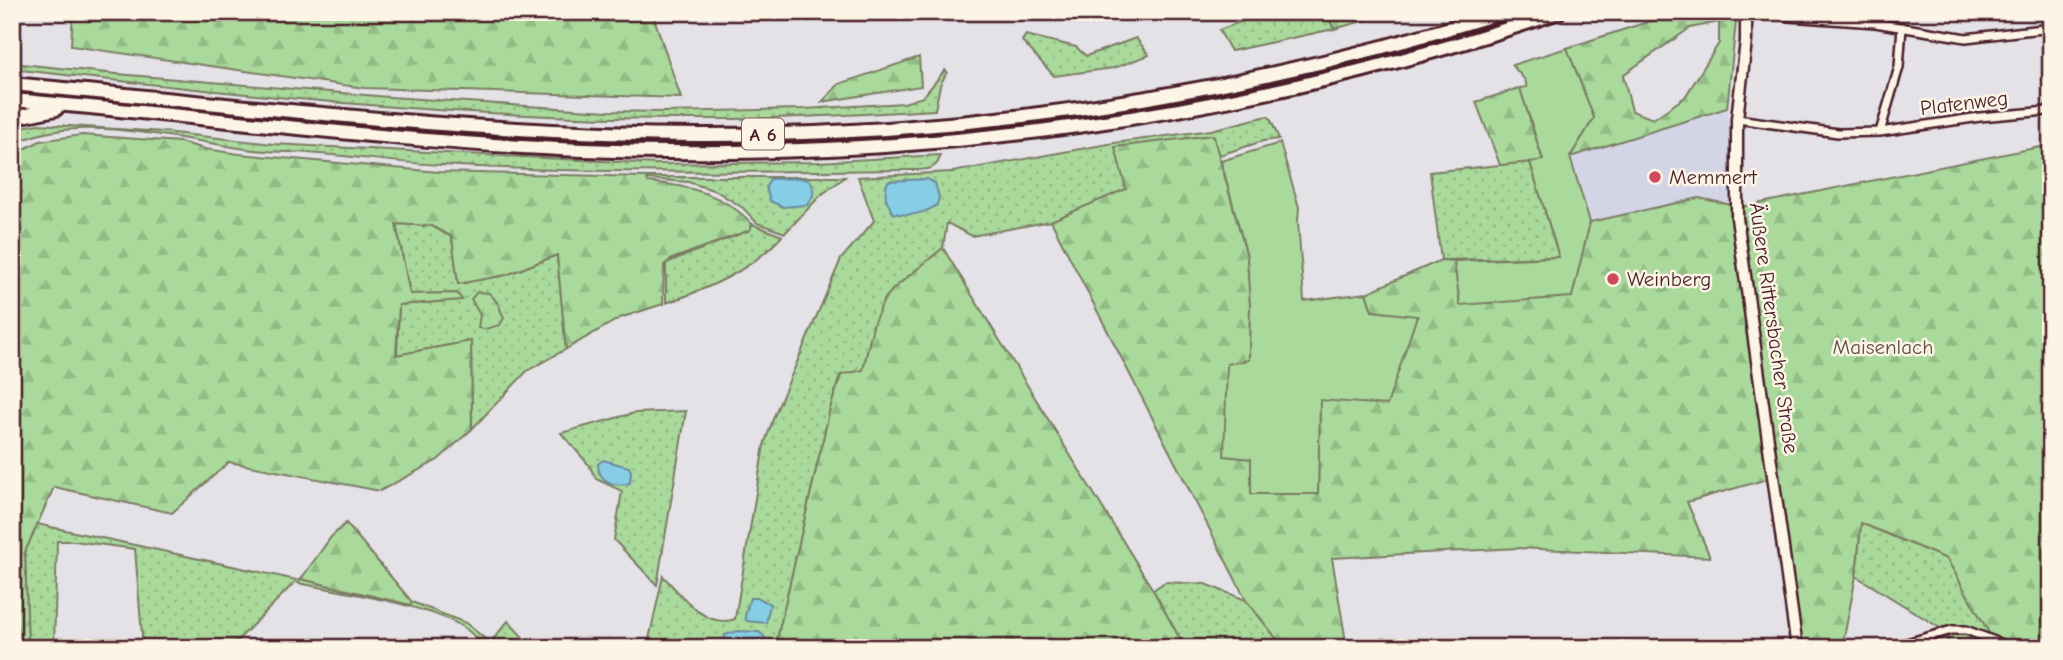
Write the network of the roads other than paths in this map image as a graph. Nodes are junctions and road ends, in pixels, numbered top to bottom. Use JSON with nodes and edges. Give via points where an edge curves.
{"nodes":[{"id":1,"x":1503,"y":12,"type":"edge"},
{"id":2,"x":1559,"y":12,"type":"edge"},
{"id":3,"x":1746,"y":12,"type":"edge"},
{"id":4,"x":1774,"y":12,"type":"edge"},
{"id":5,"x":1815,"y":15,"type":"edge"},
{"id":6,"x":1902,"y":27,"type":"junction"},
{"id":7,"x":2051,"y":27,"type":"edge"},
{"id":8,"x":12,"y":84,"type":"edge"},
{"id":9,"x":12,"y":100,"type":"edge"},
{"id":10,"x":78,"y":106,"type":"junction"},
{"id":11,"x":2051,"y":106,"type":"edge"},
{"id":12,"x":12,"y":118,"type":"edge"},
{"id":13,"x":1737,"y":119,"type":"junction"},
{"id":14,"x":1880,"y":132,"type":"junction"},
{"id":15,"x":1797,"y":648,"type":"edge"},
{"id":16,"x":1889,"y":648,"type":"edge"},
{"id":17,"x":2014,"y":648,"type":"edge"}],
"edges":[{"from":1,"to":8,"type":"highway","number":"A 6","via":[[1318,64],[1174,94],[1034,115],[834,132],[698,135],[528,130]]},
{"from":2,"to":10,"type":"highway","number":"A 6","via":[[1423,55],[1281,90],[1092,124],[908,144],[774,151],[585,150],[442,142]]},
{"from":3,"to":13,"type":"main road","name":"Äußere Rittersbacher Straße"},
{"from":4,"to":5,"type":"street","via":[[1788,18]]},
{"from":5,"to":6,"type":"street"},
{"from":6,"to":7,"type":"street","via":[[1966,38]]},
{"from":6,"to":14,"type":"street","name":"Platenweg","via":[[1899,67]]},
{"from":9,"to":10,"type":"highway","number":"A 6"},
{"from":10,"to":12,"type":"highway"},
{"from":11,"to":14,"type":"street","name":"Platenweg","via":[[2047,111]]},
{"from":13,"to":14,"type":"street","name":"Platenweg","via":[[1838,133]]},
{"from":13,"to":15,"type":"main road","name":"Äußere Rittersbacher Straße","via":[[1737,218]]},
{"from":16,"to":17,"type":"street","via":[[1966,630]]}]}
